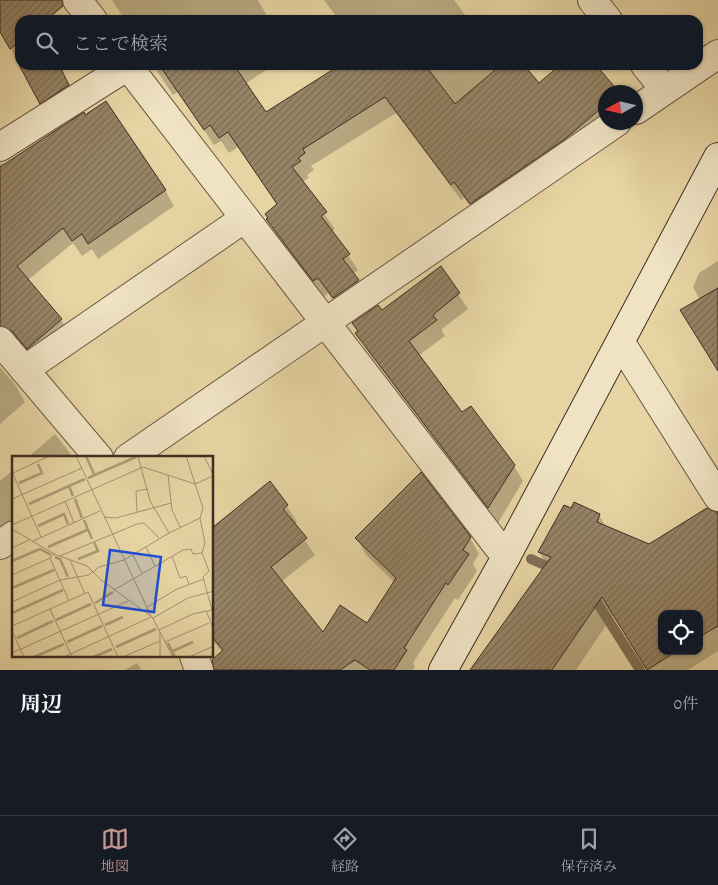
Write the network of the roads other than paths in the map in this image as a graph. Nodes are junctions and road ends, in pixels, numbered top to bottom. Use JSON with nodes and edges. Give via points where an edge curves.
{"nodes":[{"id":1,"x":77,"y":0,"type":"edge"},
{"id":2,"x":592,"y":0,"type":"edge"},
{"id":3,"x":89,"y":15,"type":"edge"},
{"id":4,"x":604,"y":15,"type":"edge"},
{"id":5,"x":718,"y":54,"type":"edge"},
{"id":6,"x":703,"y":64,"type":"edge"},
{"id":7,"x":122,"y":70,"type":"edge"},
{"id":8,"x":131,"y":70,"type":"edge"},
{"id":9,"x":649,"y":70,"type":"edge"},
{"id":10,"x":694,"y":70,"type":"edge"},
{"id":11,"x":665,"y":90,"type":"junction"},
{"id":12,"x":643,"y":105,"type":"edge"},
{"id":13,"x":605,"y":130,"type":"edge"},
{"id":14,"x":0,"y":148,"type":"edge"},
{"id":15,"x":718,"y":157,"type":"edge"},
{"id":16,"x":245,"y":218,"type":"junction"},
{"id":17,"x":326,"y":322,"type":"junction"},
{"id":18,"x":0,"y":342,"type":"edge"},
{"id":19,"x":621,"y":343,"type":"junction"},
{"id":20,"x":24,"y":370,"type":"junction"},
{"id":21,"x":98,"y":456,"type":"edge"},
{"id":22,"x":131,"y":456,"type":"edge"},
{"id":23,"x":718,"y":497,"type":"edge"},
{"id":24,"x":12,"y":536,"type":"edge"},
{"id":25,"x":0,"y":545,"type":"edge"},
{"id":26,"x":506,"y":558,"type":"junction"},
{"id":27,"x":195,"y":658,"type":"edge"},
{"id":28,"x":199,"y":670,"type":"edge"},
{"id":29,"x":443,"y":670,"type":"edge"}],
"edges":[{"from":1,"to":3,"type":"street"},
{"from":2,"to":4,"type":"street"},
{"from":5,"to":6,"type":"street"},
{"from":7,"to":14,"type":"street"},
{"from":8,"to":16,"type":"street"},
{"from":9,"to":11,"type":"street"},
{"from":10,"to":11,"type":"street"},
{"from":11,"to":12,"type":"street"},
{"from":13,"to":17,"type":"street"},
{"from":15,"to":19,"type":"street"},
{"from":16,"to":17,"type":"street"},
{"from":16,"to":20,"type":"street"},
{"from":17,"to":22,"type":"street"},
{"from":17,"to":26,"type":"street"},
{"from":18,"to":20,"type":"street"},
{"from":19,"to":23,"type":"street"},
{"from":19,"to":26,"type":"street"},
{"from":20,"to":21,"type":"street"},
{"from":24,"to":25,"type":"street"},
{"from":26,"to":29,"type":"street"},
{"from":27,"to":28,"type":"street"}]}
